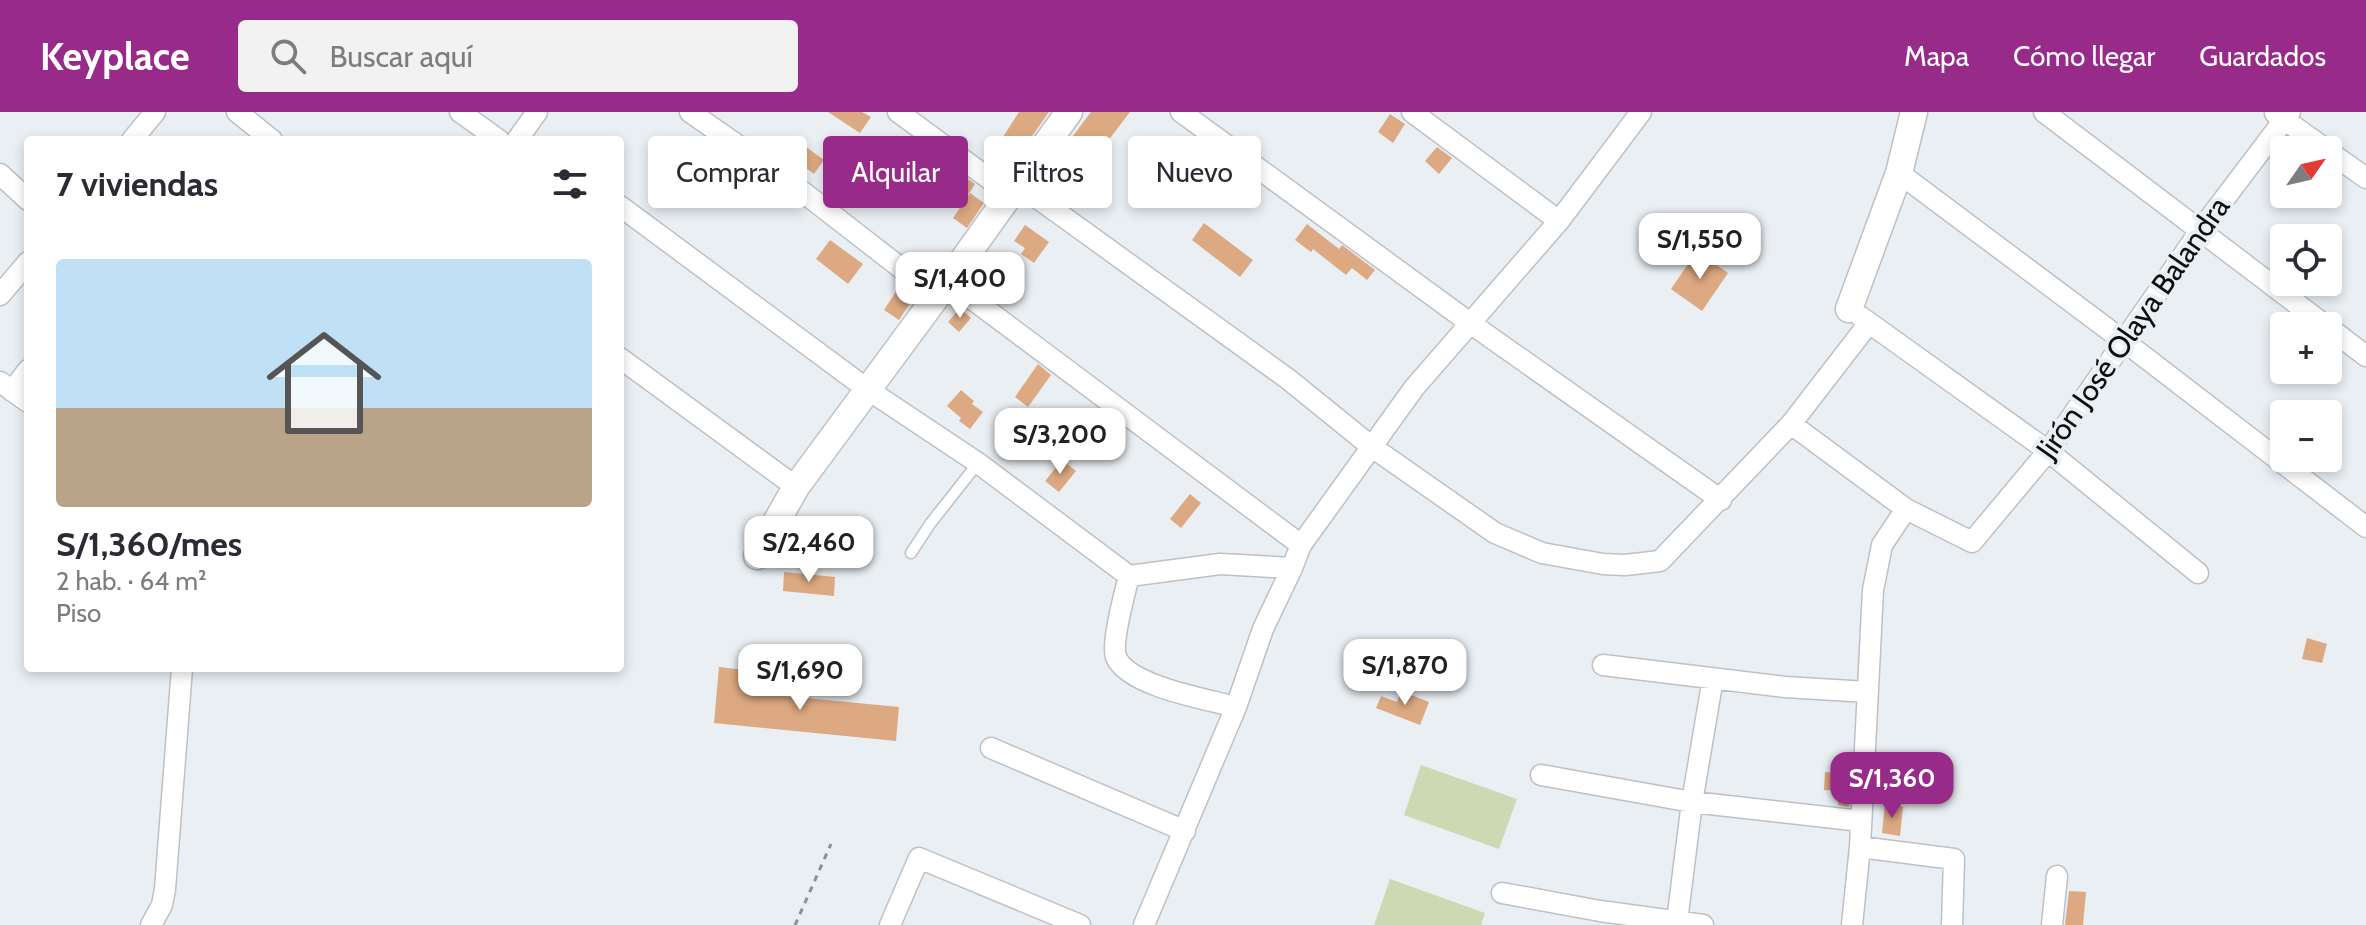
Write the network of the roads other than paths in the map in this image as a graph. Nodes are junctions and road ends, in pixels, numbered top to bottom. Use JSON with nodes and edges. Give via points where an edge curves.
{"nodes":[{"id":1,"x":155,"y":112,"type":"edge"},
{"id":2,"x":237,"y":112,"type":"edge"},
{"id":3,"x":460,"y":112,"type":"edge"},
{"id":4,"x":537,"y":112,"type":"edge"},
{"id":5,"x":690,"y":112,"type":"edge"},
{"id":6,"x":1069,"y":112,"type":"edge"},
{"id":7,"x":1181,"y":112,"type":"edge"},
{"id":8,"x":1412,"y":112,"type":"edge"},
{"id":9,"x":1641,"y":112,"type":"edge"},
{"id":10,"x":1914,"y":112,"type":"edge"},
{"id":11,"x":2044,"y":112,"type":"edge"},
{"id":12,"x":908,"y":115,"type":"edge"},
{"id":13,"x":2283,"y":115,"type":"edge"},
{"id":14,"x":135,"y":136,"type":"edge"},
{"id":15,"x":267,"y":136,"type":"edge"},
{"id":16,"x":493,"y":136,"type":"edge"},
{"id":17,"x":525,"y":136,"type":"edge"},
{"id":18,"x":1052,"y":136,"type":"edge"},
{"id":19,"x":2309,"y":136,"type":"edge"},
{"id":20,"x":2342,"y":161,"type":"edge"},
{"id":21,"x":984,"y":168,"type":"edge"},
{"id":22,"x":1899,"y":173,"type":"junction"},
{"id":23,"x":0,"y":174,"type":"edge"},
{"id":24,"x":2366,"y":178,"type":"edge"},
{"id":25,"x":24,"y":196,"type":"edge"},
{"id":26,"x":1001,"y":208,"type":"edge"},
{"id":27,"x":1041,"y":208,"type":"edge"},
{"id":28,"x":624,"y":209,"type":"edge"},
{"id":29,"x":1559,"y":221,"type":"junction"},
{"id":30,"x":2200,"y":231,"type":"junction"},
{"id":31,"x":24,"y":267,"type":"edge"},
{"id":32,"x":943,"y":289,"type":"junction"},
{"id":33,"x":0,"y":295,"type":"edge"},
{"id":34,"x":2307,"y":312,"type":"edge"},
{"id":35,"x":1859,"y":316,"type":"junction"},
{"id":36,"x":1470,"y":323,"type":"junction"},
{"id":37,"x":2342,"y":338,"type":"edge"},
{"id":38,"x":2125,"y":342,"type":"junction"},
{"id":39,"x":2366,"y":356,"type":"edge"},
{"id":40,"x":624,"y":361,"type":"edge"},
{"id":41,"x":867,"y":389,"type":"junction"},
{"id":42,"x":1791,"y":424,"type":"junction"},
{"id":43,"x":1372,"y":447,"type":"junction"},
{"id":44,"x":2048,"y":451,"type":"junction"},
{"id":45,"x":978,"y":463,"type":"junction"},
{"id":46,"x":796,"y":487,"type":"junction"},
{"id":47,"x":1721,"y":500,"type":"junction"},
{"id":48,"x":1906,"y":509,"type":"junction"},
{"id":49,"x":2366,"y":527,"type":"edge"},
{"id":50,"x":1301,"y":545,"type":"junction"},
{"id":51,"x":911,"y":553,"type":"dead end"},
{"id":52,"x":757,"y":556,"type":"dead end"},
{"id":53,"x":1292,"y":568,"type":"junction"},
{"id":54,"x":2198,"y":573,"type":"dead end"},
{"id":55,"x":1129,"y":576,"type":"junction"},
{"id":56,"x":1603,"y":665,"type":"dead end"},
{"id":57,"x":182,"y":672,"type":"edge"},
{"id":58,"x":1713,"y":678,"type":"junction"},
{"id":59,"x":1868,"y":692,"type":"junction"},
{"id":60,"x":1236,"y":707,"type":"junction"},
{"id":61,"x":991,"y":748,"type":"dead end"},
{"id":62,"x":1541,"y":775,"type":"dead end"},
{"id":63,"x":1692,"y":802,"type":"junction"},
{"id":64,"x":1861,"y":821,"type":"junction"},
{"id":65,"x":1185,"y":831,"type":"junction"},
{"id":66,"x":1860,"y":847,"type":"junction"},
{"id":67,"x":2057,"y":876,"type":"dead end"},
{"id":68,"x":1502,"y":893,"type":"dead end"},
{"id":69,"x":1599,"y":918,"type":"edge"},
{"id":70,"x":1677,"y":921,"type":"junction"},
{"id":71,"x":151,"y":925,"type":"edge"},
{"id":72,"x":890,"y":925,"type":"edge"},
{"id":73,"x":1080,"y":925,"type":"edge"},
{"id":74,"x":1144,"y":925,"type":"edge"},
{"id":75,"x":1703,"y":925,"type":"edge"},
{"id":76,"x":1852,"y":925,"type":"edge"},
{"id":77,"x":1952,"y":925,"type":"edge"},
{"id":78,"x":2052,"y":925,"type":"edge"}],
"edges":[{"from":1,"to":14,"type":"street"},
{"from":2,"to":15,"type":"street"},
{"from":3,"to":16,"type":"street"},
{"from":4,"to":17,"type":"street"},
{"from":5,"to":32,"type":"street"},
{"from":6,"to":18,"type":"street"},
{"from":7,"to":36,"type":"street"},
{"from":8,"to":29,"type":"street"},
{"from":9,"to":29,"type":"street"},
{"from":10,"to":22,"type":"street"},
{"from":11,"to":30,"type":"street"},
{"from":12,"to":21,"type":"street"},
{"from":13,"to":19,"type":"street"},
{"from":13,"to":30,"type":"street","name":"Jirón José Olaya Balandra"},
{"from":20,"to":24,"type":"street"},
{"from":22,"to":35,"type":"street"},
{"from":22,"to":38,"type":"street"},
{"from":23,"to":25,"type":"street"},
{"from":26,"to":32,"type":"street"},
{"from":27,"to":43,"type":"street","via":[[1288,379]]},
{"from":28,"to":41,"type":"street"},
{"from":29,"to":36,"type":"street"},
{"from":30,"to":34,"type":"street"},
{"from":30,"to":38,"type":"street","name":"Jirón José Olaya Balandra"},
{"from":31,"to":33,"type":"street"},
{"from":32,"to":41,"type":"street"},
{"from":32,"to":50,"type":"street"},
{"from":35,"to":42,"type":"street"},
{"from":35,"to":44,"type":"street"},
{"from":36,"to":43,"type":"street"},
{"from":36,"to":47,"type":"street"},
{"from":37,"to":39,"type":"street"},
{"from":38,"to":44,"type":"street","name":"Jirón José Olaya Balandra"},
{"from":38,"to":49,"type":"street"},
{"from":40,"to":46,"type":"street"},
{"from":41,"to":45,"type":"street"},
{"from":41,"to":46,"type":"street"},
{"from":42,"to":47,"type":"street"},
{"from":42,"to":48,"type":"street"},
{"from":43,"to":47,"type":"street","via":[[1495,533],[1542,553],[1603,564],[1660,561]]},
{"from":43,"to":50,"type":"street"},
{"from":44,"to":48,"type":"street","name":"Jirón José Olaya Balandra","via":[[1972,542]]},
{"from":44,"to":54,"type":"street"},
{"from":45,"to":51,"type":"lane"},
{"from":45,"to":55,"type":"street"},
{"from":46,"to":52,"type":"street"},
{"from":48,"to":59,"type":"street","via":[[1882,545],[1873,590]]},
{"from":50,"to":53,"type":"street"},
{"from":53,"to":55,"type":"street","via":[[1220,564]]},
{"from":53,"to":60,"type":"street","via":[[1263,629]]},
{"from":55,"to":60,"type":"street","via":[[1115,643],[1125,669],[1143,682]]},
{"from":56,"to":58,"type":"street"},
{"from":57,"to":71,"type":"street","via":[[165,889]]},
{"from":58,"to":59,"type":"street"},
{"from":58,"to":63,"type":"street"},
{"from":59,"to":64,"type":"street"},
{"from":60,"to":65,"type":"street"},
{"from":61,"to":65,"type":"street"},
{"from":62,"to":63,"type":"street"},
{"from":63,"to":64,"type":"street"},
{"from":63,"to":70,"type":"street"},
{"from":64,"to":66,"type":"street"},
{"from":65,"to":74,"type":"street"},
{"from":66,"to":76,"type":"street"},
{"from":66,"to":77,"type":"street","via":[[1954,859]]},
{"from":67,"to":78,"type":"street"},
{"from":68,"to":69,"type":"street"},
{"from":69,"to":70,"type":"street"},
{"from":70,"to":75,"type":"street"},
{"from":72,"to":73,"type":"street","via":[[919,858]]}]}
